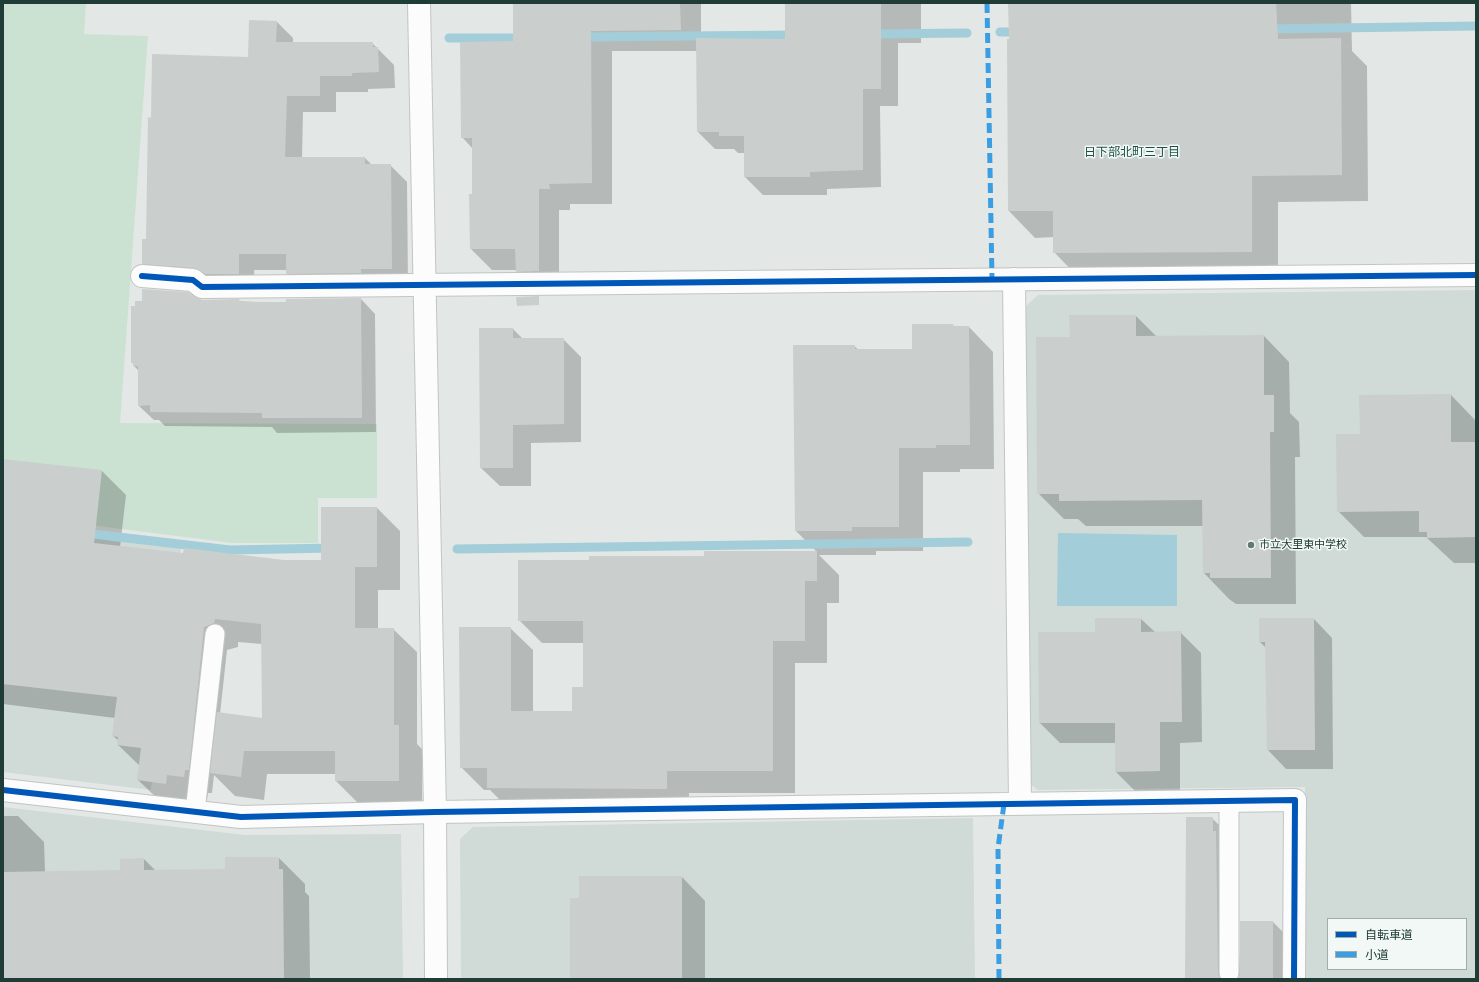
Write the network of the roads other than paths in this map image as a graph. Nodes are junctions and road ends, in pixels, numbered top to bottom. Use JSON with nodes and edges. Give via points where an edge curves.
{"nodes":[{"id":1,"x":419,"y":3,"type":"edge"},
{"id":2,"x":1476,"y":275,"type":"edge"},
{"id":3,"x":142,"y":276,"type":"dead end"},
{"id":4,"x":1014,"y":279,"type":"junction"},
{"id":5,"x":425,"y":285,"type":"junction"},
{"id":6,"x":215,"y":634,"type":"dead end"},
{"id":7,"x":3,"y":790,"type":"edge"},
{"id":8,"x":1229,"y":801,"type":"junction"},
{"id":9,"x":1020,"y":804,"type":"junction"},
{"id":10,"x":195,"y":812,"type":"junction"},
{"id":11,"x":435,"y":812,"type":"junction"},
{"id":12,"x":1229,"y":973,"type":"dead end"},
{"id":13,"x":436,"y":979,"type":"edge"},
{"id":14,"x":1294,"y":979,"type":"edge"}],
"edges":[{"from":1,"to":5,"type":"street"},
{"from":2,"to":4,"type":"street"},
{"from":3,"to":5,"type":"street","via":[[192,280],[202,287]]},
{"from":4,"to":5,"type":"street"},
{"from":4,"to":9,"type":"street"},
{"from":5,"to":11,"type":"street"},
{"from":6,"to":10,"type":"lane"},
{"from":7,"to":10,"type":"street"},
{"from":8,"to":9,"type":"street"},
{"from":8,"to":12,"type":"lane"},
{"from":8,"to":14,"type":"street","via":[[1295,800]]},
{"from":9,"to":11,"type":"street"},
{"from":10,"to":11,"type":"street","via":[[241,817]]},
{"from":11,"to":13,"type":"street"}]}
